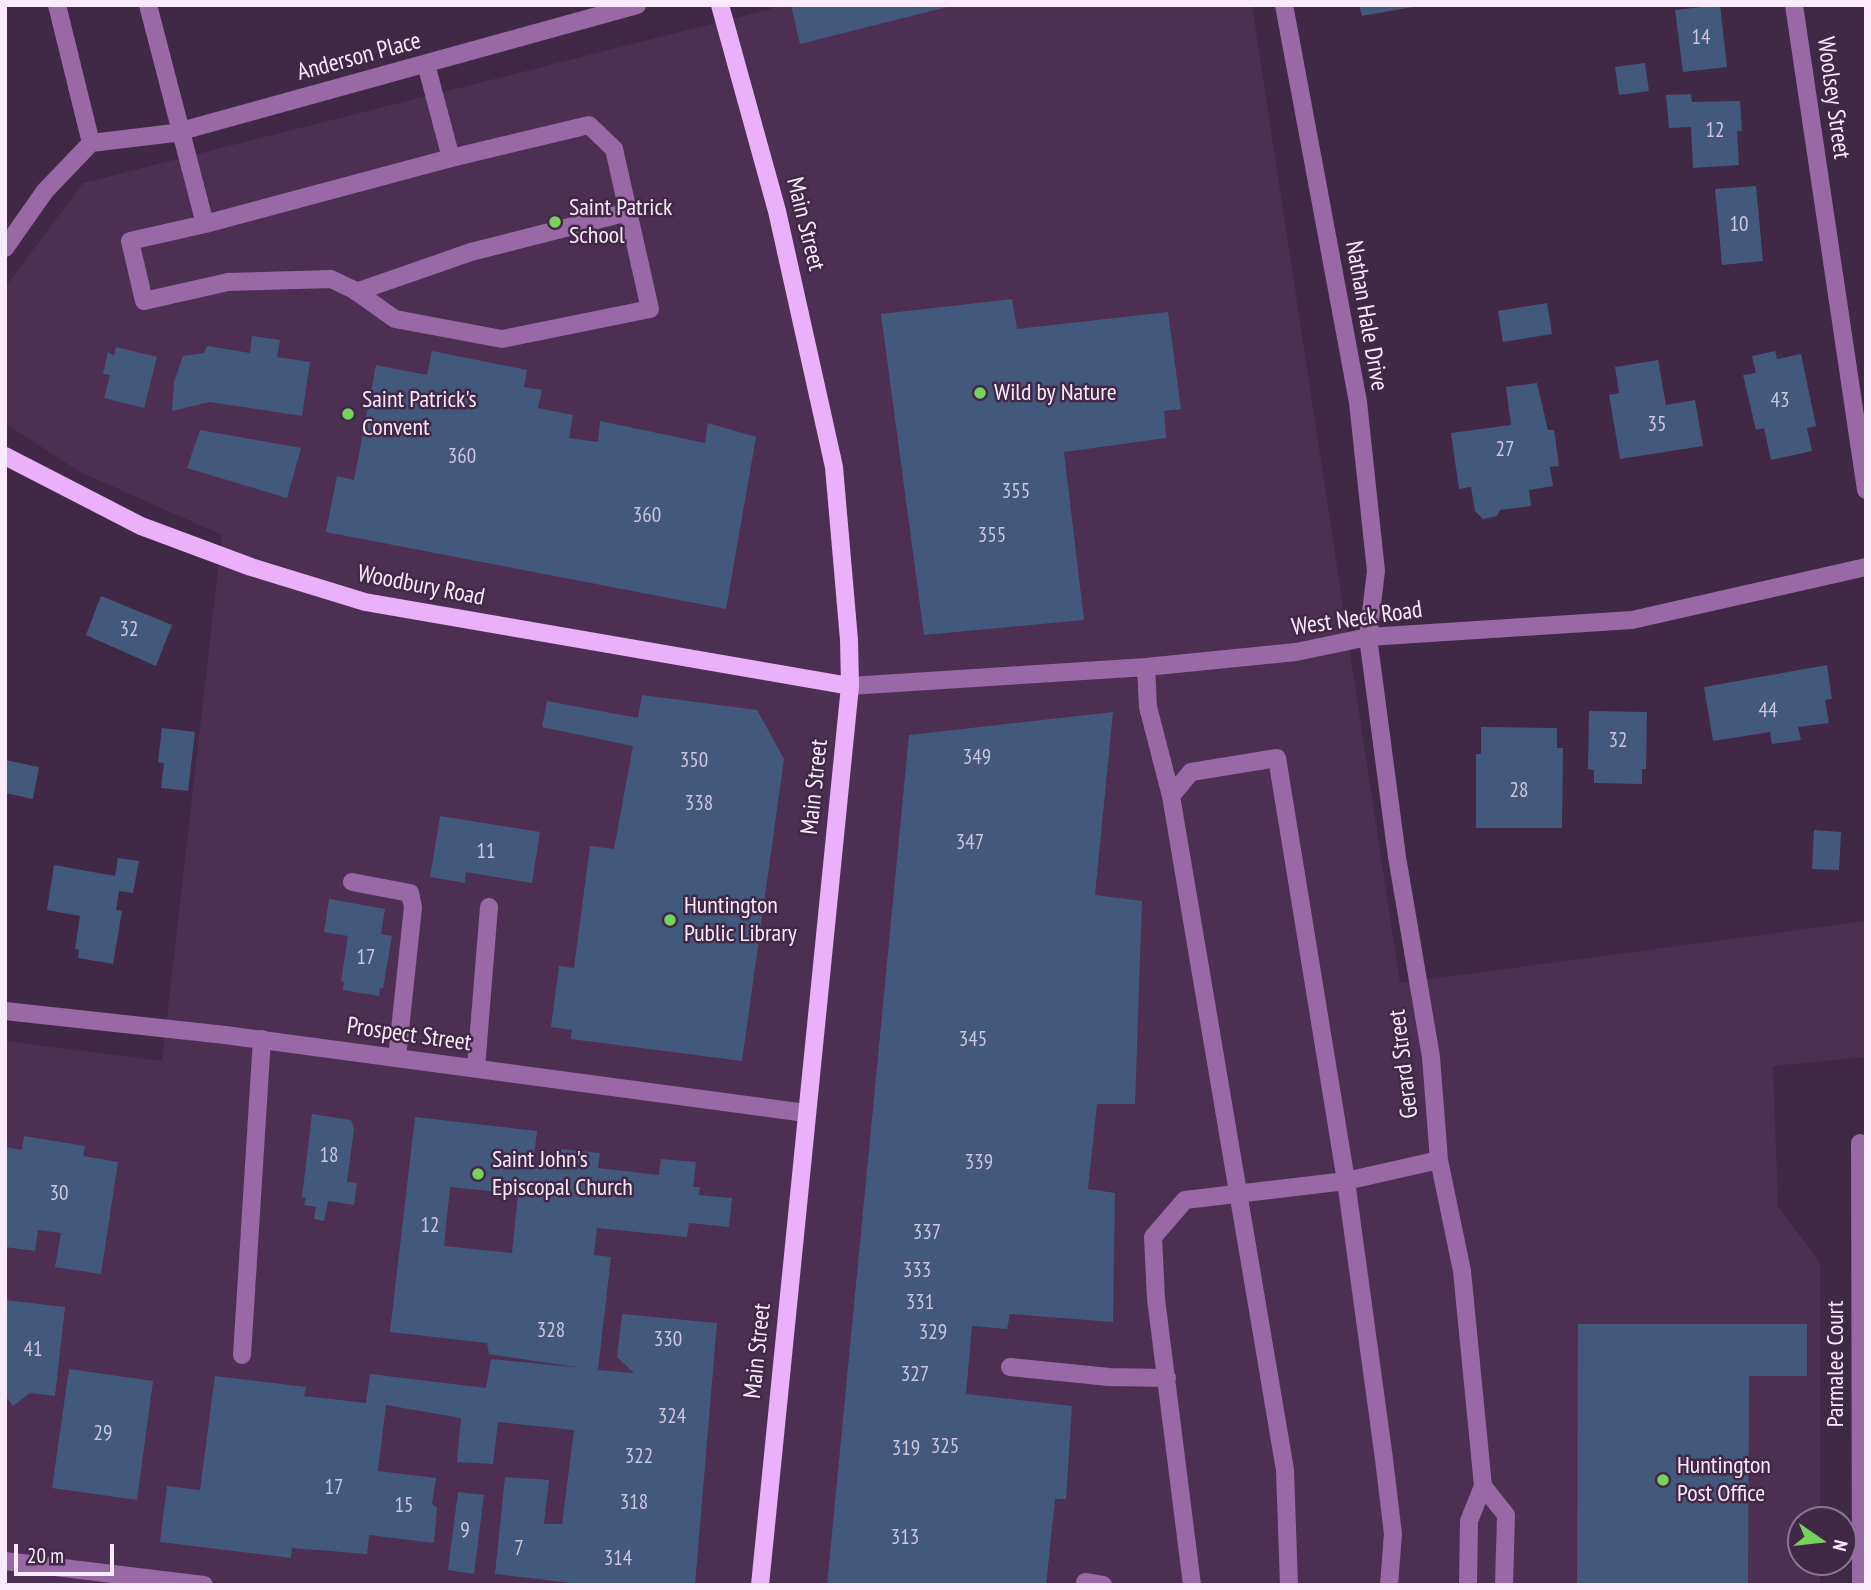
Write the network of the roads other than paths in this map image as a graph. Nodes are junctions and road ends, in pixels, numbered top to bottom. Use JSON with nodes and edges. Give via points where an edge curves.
{"nodes":[{"id":1,"x":57,"y":5,"type":"edge"},
{"id":2,"x":148,"y":5,"type":"edge"},
{"id":3,"x":637,"y":5,"type":"edge"},
{"id":4,"x":720,"y":5,"type":"edge"},
{"id":5,"x":1284,"y":5,"type":"edge"},
{"id":6,"x":1794,"y":5,"type":"edge"},
{"id":7,"x":426,"y":64,"type":"junction"},
{"id":8,"x":181,"y":132,"type":"junction"},
{"id":9,"x":91,"y":143,"type":"junction"},
{"id":10,"x":451,"y":158,"type":"junction"},
{"id":11,"x":628,"y":212,"type":"junction"},
{"id":12,"x":205,"y":224,"type":"junction"},
{"id":13,"x":5,"y":248,"type":"edge"},
{"id":14,"x":356,"y":292,"type":"junction"},
{"id":15,"x":5,"y":456,"type":"edge"},
{"id":16,"x":1866,"y":489,"type":"edge"},
{"id":17,"x":1866,"y":567,"type":"edge"},
{"id":18,"x":1368,"y":637,"type":"junction"},
{"id":19,"x":1146,"y":667,"type":"junction"},
{"id":20,"x":850,"y":686,"type":"junction"},
{"id":21,"x":1171,"y":796,"type":"junction"},
{"id":22,"x":352,"y":882,"type":"dead end"},
{"id":23,"x":489,"y":907,"type":"dead end"},
{"id":24,"x":5,"y":1012,"type":"edge"},
{"id":25,"x":262,"y":1040,"type":"junction"},
{"id":26,"x":397,"y":1058,"type":"junction"},
{"id":27,"x":476,"y":1068,"type":"junction"},
{"id":28,"x":806,"y":1113,"type":"junction"},
{"id":29,"x":1860,"y":1143,"type":"dead end"},
{"id":30,"x":1439,"y":1160,"type":"junction"},
{"id":31,"x":1346,"y":1181,"type":"junction"},
{"id":32,"x":1240,"y":1193,"type":"junction"},
{"id":33,"x":242,"y":1355,"type":"dead end"},
{"id":34,"x":1010,"y":1367,"type":"dead end"},
{"id":35,"x":1167,"y":1378,"type":"junction"},
{"id":36,"x":1483,"y":1486,"type":"junction"},
{"id":37,"x":5,"y":1561,"type":"edge"},
{"id":38,"x":204,"y":1585,"type":"edge"},
{"id":39,"x":760,"y":1585,"type":"edge"},
{"id":40,"x":1192,"y":1585,"type":"edge"},
{"id":41,"x":1289,"y":1585,"type":"edge"},
{"id":42,"x":1389,"y":1585,"type":"edge"},
{"id":43,"x":1468,"y":1585,"type":"edge"},
{"id":44,"x":1504,"y":1585,"type":"edge"},
{"id":45,"x":1861,"y":1585,"type":"edge"}],
"edges":[{"from":1,"to":9,"type":"street"},
{"from":2,"to":8,"type":"street"},
{"from":3,"to":7,"type":"street","name":"Anderson Place"},
{"from":4,"to":20,"type":"main road","name":"Main Street","via":[[777,212],[834,467],[848,605]]},
{"from":5,"to":18,"type":"street","name":"Nathan Hale Drive","via":[[1358,402],[1376,571]]},
{"from":6,"to":16,"type":"street","name":"Woolsey Street"},
{"from":7,"to":8,"type":"street","name":"Anderson Place"},
{"from":7,"to":10,"type":"street"},
{"from":8,"to":9,"type":"street","name":"Anderson Place"},
{"from":8,"to":12,"type":"street"},
{"from":9,"to":13,"type":"street","via":[[46,191]]},
{"from":10,"to":11,"type":"street","via":[[589,125],[614,149]]},
{"from":10,"to":12,"type":"street"},
{"from":11,"to":14,"type":"street","via":[[471,252]]},
{"from":11,"to":14,"type":"street","via":[[650,309],[502,339],[395,319]]},
{"from":12,"to":14,"type":"street","via":[[130,241],[144,301],[228,282],[331,279]]},
{"from":15,"to":20,"type":"main road","name":"Woodbury Road","via":[[141,526],[365,602]]},
{"from":17,"to":18,"type":"street","name":"West Neck Road","via":[[1632,620]]},
{"from":18,"to":19,"type":"street","name":"West Neck Road","via":[[1296,652]]},
{"from":18,"to":30,"type":"street","name":"Gerard Street","via":[[1397,857],[1431,1058]]},
{"from":19,"to":20,"type":"street","name":"West Neck Road"},
{"from":19,"to":21,"type":"street","via":[[1148,708]]},
{"from":20,"to":28,"type":"main road","name":"Main Street"},
{"from":21,"to":31,"type":"street","via":[[1191,772],[1277,758]]},
{"from":21,"to":32,"type":"street"},
{"from":22,"to":26,"type":"street","via":[[410,892],[413,907]]},
{"from":23,"to":27,"type":"street"},
{"from":24,"to":25,"type":"street","name":"Prospect Street"},
{"from":25,"to":26,"type":"street","name":"Prospect Street"},
{"from":25,"to":33,"type":"street"},
{"from":26,"to":27,"type":"street","name":"Prospect Street"},
{"from":27,"to":28,"type":"street","name":"Prospect Street"},
{"from":28,"to":39,"type":"main road","name":"Main Street"},
{"from":29,"to":45,"type":"street","name":"Parmalee Court"},
{"from":30,"to":31,"type":"street"},
{"from":30,"to":36,"type":"street","name":"Gerard Street","via":[[1462,1271]]},
{"from":31,"to":32,"type":"street"},
{"from":31,"to":42,"type":"street","via":[[1392,1534]]},
{"from":32,"to":35,"type":"street","via":[[1185,1200],[1153,1237]]},
{"from":32,"to":41,"type":"street","via":[[1285,1469]]},
{"from":34,"to":35,"type":"street"},
{"from":35,"to":40,"type":"street"},
{"from":36,"to":43,"type":"street","name":"Gerard Street","via":[[1469,1521]]},
{"from":36,"to":44,"type":"street","via":[[1506,1515]]},
{"from":37,"to":38,"type":"street"}]}
